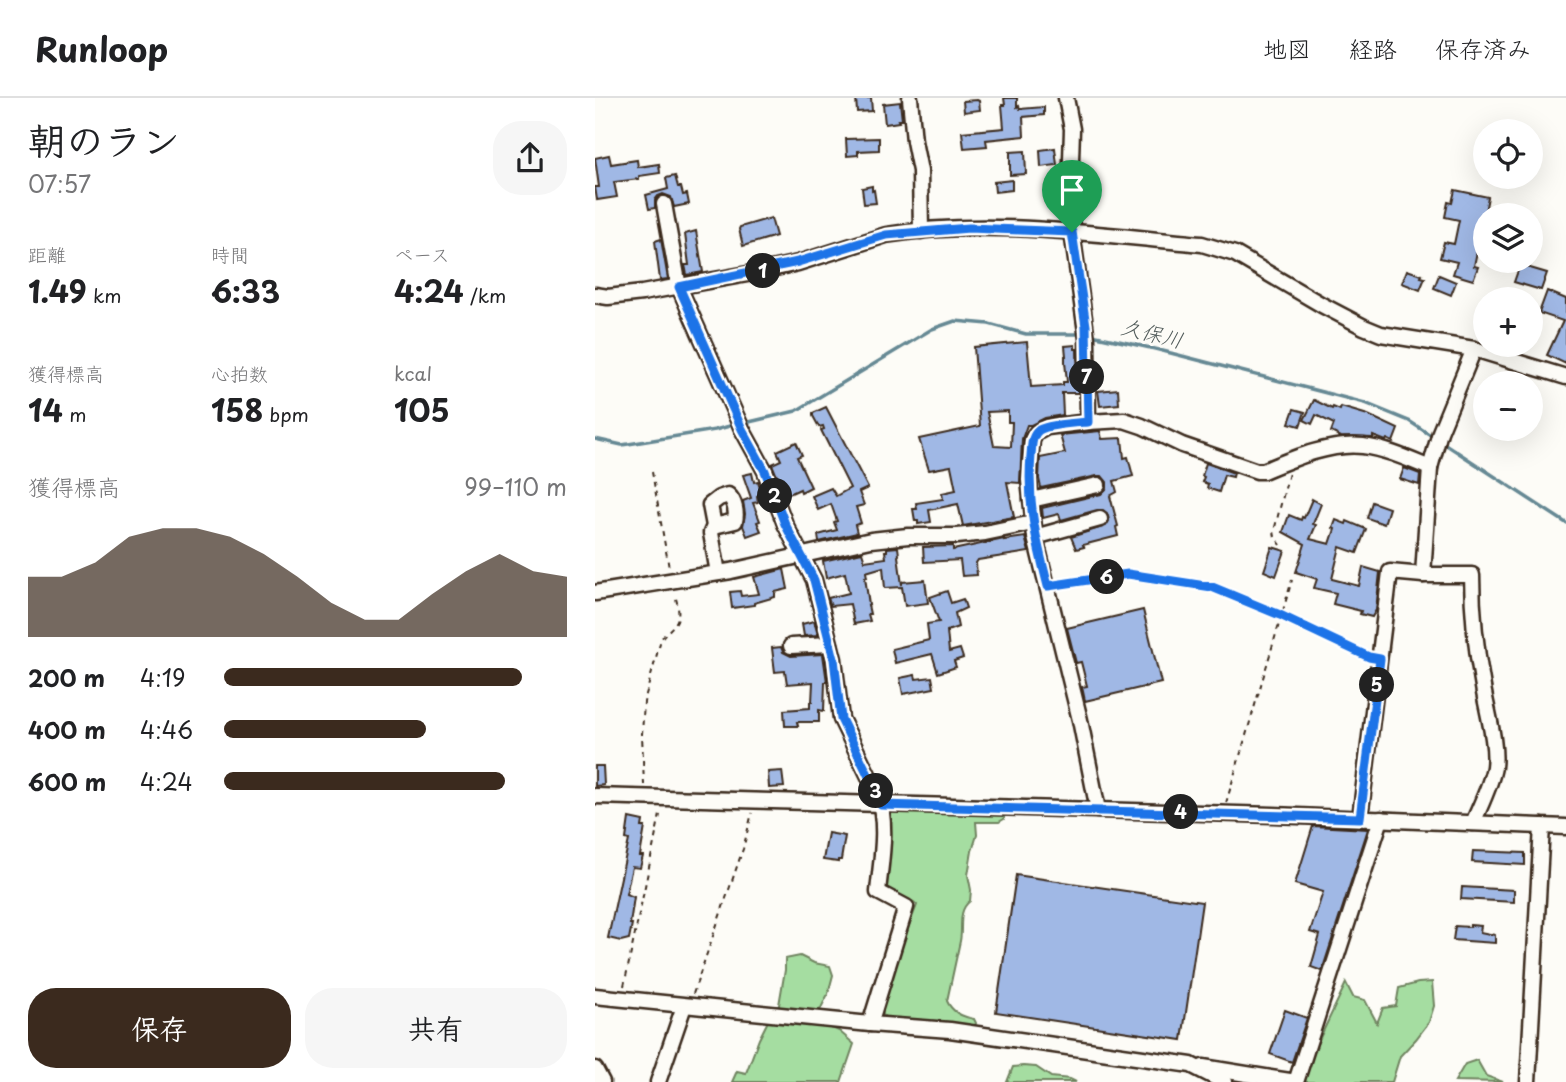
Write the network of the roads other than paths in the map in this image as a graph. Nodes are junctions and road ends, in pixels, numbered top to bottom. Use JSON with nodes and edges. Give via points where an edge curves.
{"nodes":[{"id":1,"x":910,"y":98,"type":"edge"},
{"id":2,"x":1066,"y":98,"type":"edge"},
{"id":3,"x":664,"y":204,"type":"dead end"},
{"id":4,"x":921,"y":231,"type":"junction"},
{"id":5,"x":1072,"y":232,"type":"junction"},
{"id":6,"x":679,"y":287,"type":"junction"},
{"id":7,"x":595,"y":295,"type":"edge"},
{"id":8,"x":1473,"y":349,"type":"edge"},
{"id":9,"x":1473,"y":352,"type":"edge"},
{"id":10,"x":1500,"y":357,"type":"edge"},
{"id":11,"x":1566,"y":377,"type":"edge"},
{"id":12,"x":1088,"y":422,"type":"junction"},
{"id":13,"x":1430,"y":468,"type":"junction"},
{"id":14,"x":1098,"y":485,"type":"dead end"},
{"id":15,"x":1031,"y":500,"type":"junction"},
{"id":16,"x":1100,"y":519,"type":"dead end"},
{"id":17,"x":714,"y":527,"type":"dead end"},
{"id":18,"x":1034,"y":530,"type":"junction"},
{"id":19,"x":802,"y":555,"type":"junction"},
{"id":20,"x":718,"y":573,"type":"junction"},
{"id":21,"x":1423,"y":575,"type":"junction"},
{"id":22,"x":595,"y":593,"type":"edge"},
{"id":23,"x":830,"y":644,"type":"junction"},
{"id":24,"x":791,"y":646,"type":"dead end"},
{"id":25,"x":595,"y":796,"type":"edge"},
{"id":26,"x":881,"y":805,"type":"junction"},
{"id":27,"x":1098,"y":810,"type":"junction"},
{"id":28,"x":1360,"y":818,"type":"junction"},
{"id":29,"x":1381,"y":819,"type":"junction"},
{"id":30,"x":1473,"y":823,"type":"junction"},
{"id":31,"x":1542,"y":826,"type":"junction"},
{"id":32,"x":1566,"y":827,"type":"edge"},
{"id":33,"x":595,"y":996,"type":"edge"},
{"id":34,"x":686,"y":1006,"type":"junction"},
{"id":35,"x":870,"y":1024,"type":"junction"},
{"id":36,"x":1191,"y":1065,"type":"junction"},
{"id":37,"x":595,"y":1069,"type":"edge"},
{"id":38,"x":603,"y":1082,"type":"edge"},
{"id":39,"x":658,"y":1082,"type":"edge"},
{"id":40,"x":1224,"y":1082,"type":"edge"},
{"id":41,"x":1528,"y":1082,"type":"edge"}],
"edges":[{"from":1,"to":4,"type":"street","via":[[920,171]]},
{"from":2,"to":5,"type":"street","via":[[1072,130]]},
{"from":3,"to":6,"type":"street"},
{"from":4,"to":5,"type":"street"},
{"from":4,"to":6,"type":"street","via":[[886,235],[798,262]]},
{"from":5,"to":8,"type":"street","via":[[1202,244],[1235,254],[1373,330]]},
{"from":5,"to":12,"type":"street","via":[[1086,332]]},
{"from":6,"to":7,"type":"street"},
{"from":6,"to":19,"type":"street"},
{"from":9,"to":13,"type":"street"},
{"from":10,"to":11,"type":"street"},
{"from":12,"to":13,"type":"street","via":[[1132,422],[1257,471],[1330,448],[1360,446]]},
{"from":12,"to":15,"type":"street","via":[[1047,427],[1036,433]]},
{"from":13,"to":21,"type":"street"},
{"from":14,"to":15,"type":"street"},
{"from":15,"to":18,"type":"street"},
{"from":16,"to":18,"type":"street"},
{"from":17,"to":20,"type":"street","via":[[711,533]]},
{"from":18,"to":19,"type":"street","via":[[908,536]]},
{"from":18,"to":27,"type":"street"},
{"from":19,"to":20,"type":"street"},
{"from":19,"to":23,"type":"street","via":[[814,580]]},
{"from":20,"to":22,"type":"street"},
{"from":21,"to":28,"type":"street","via":[[1390,572]]},
{"from":21,"to":30,"type":"street","via":[[1472,575],[1472,611],[1494,767]]},
{"from":23,"to":24,"type":"street"},
{"from":23,"to":26,"type":"street","via":[[841,719]]},
{"from":25,"to":26,"type":"street"},
{"from":26,"to":27,"type":"street"},
{"from":26,"to":35,"type":"street","via":[[878,892],[906,907]]},
{"from":27,"to":28,"type":"street"},
{"from":28,"to":29,"type":"street"},
{"from":29,"to":30,"type":"street"},
{"from":29,"to":36,"type":"street","via":[[1296,1082]]},
{"from":30,"to":31,"type":"street"},
{"from":31,"to":32,"type":"street"},
{"from":31,"to":41,"type":"street"},
{"from":33,"to":34,"type":"street"},
{"from":34,"to":35,"type":"street"},
{"from":34,"to":39,"type":"street"},
{"from":35,"to":36,"type":"street","via":[[950,1030]]},
{"from":36,"to":40,"type":"street"},
{"from":37,"to":38,"type":"street"}]}
